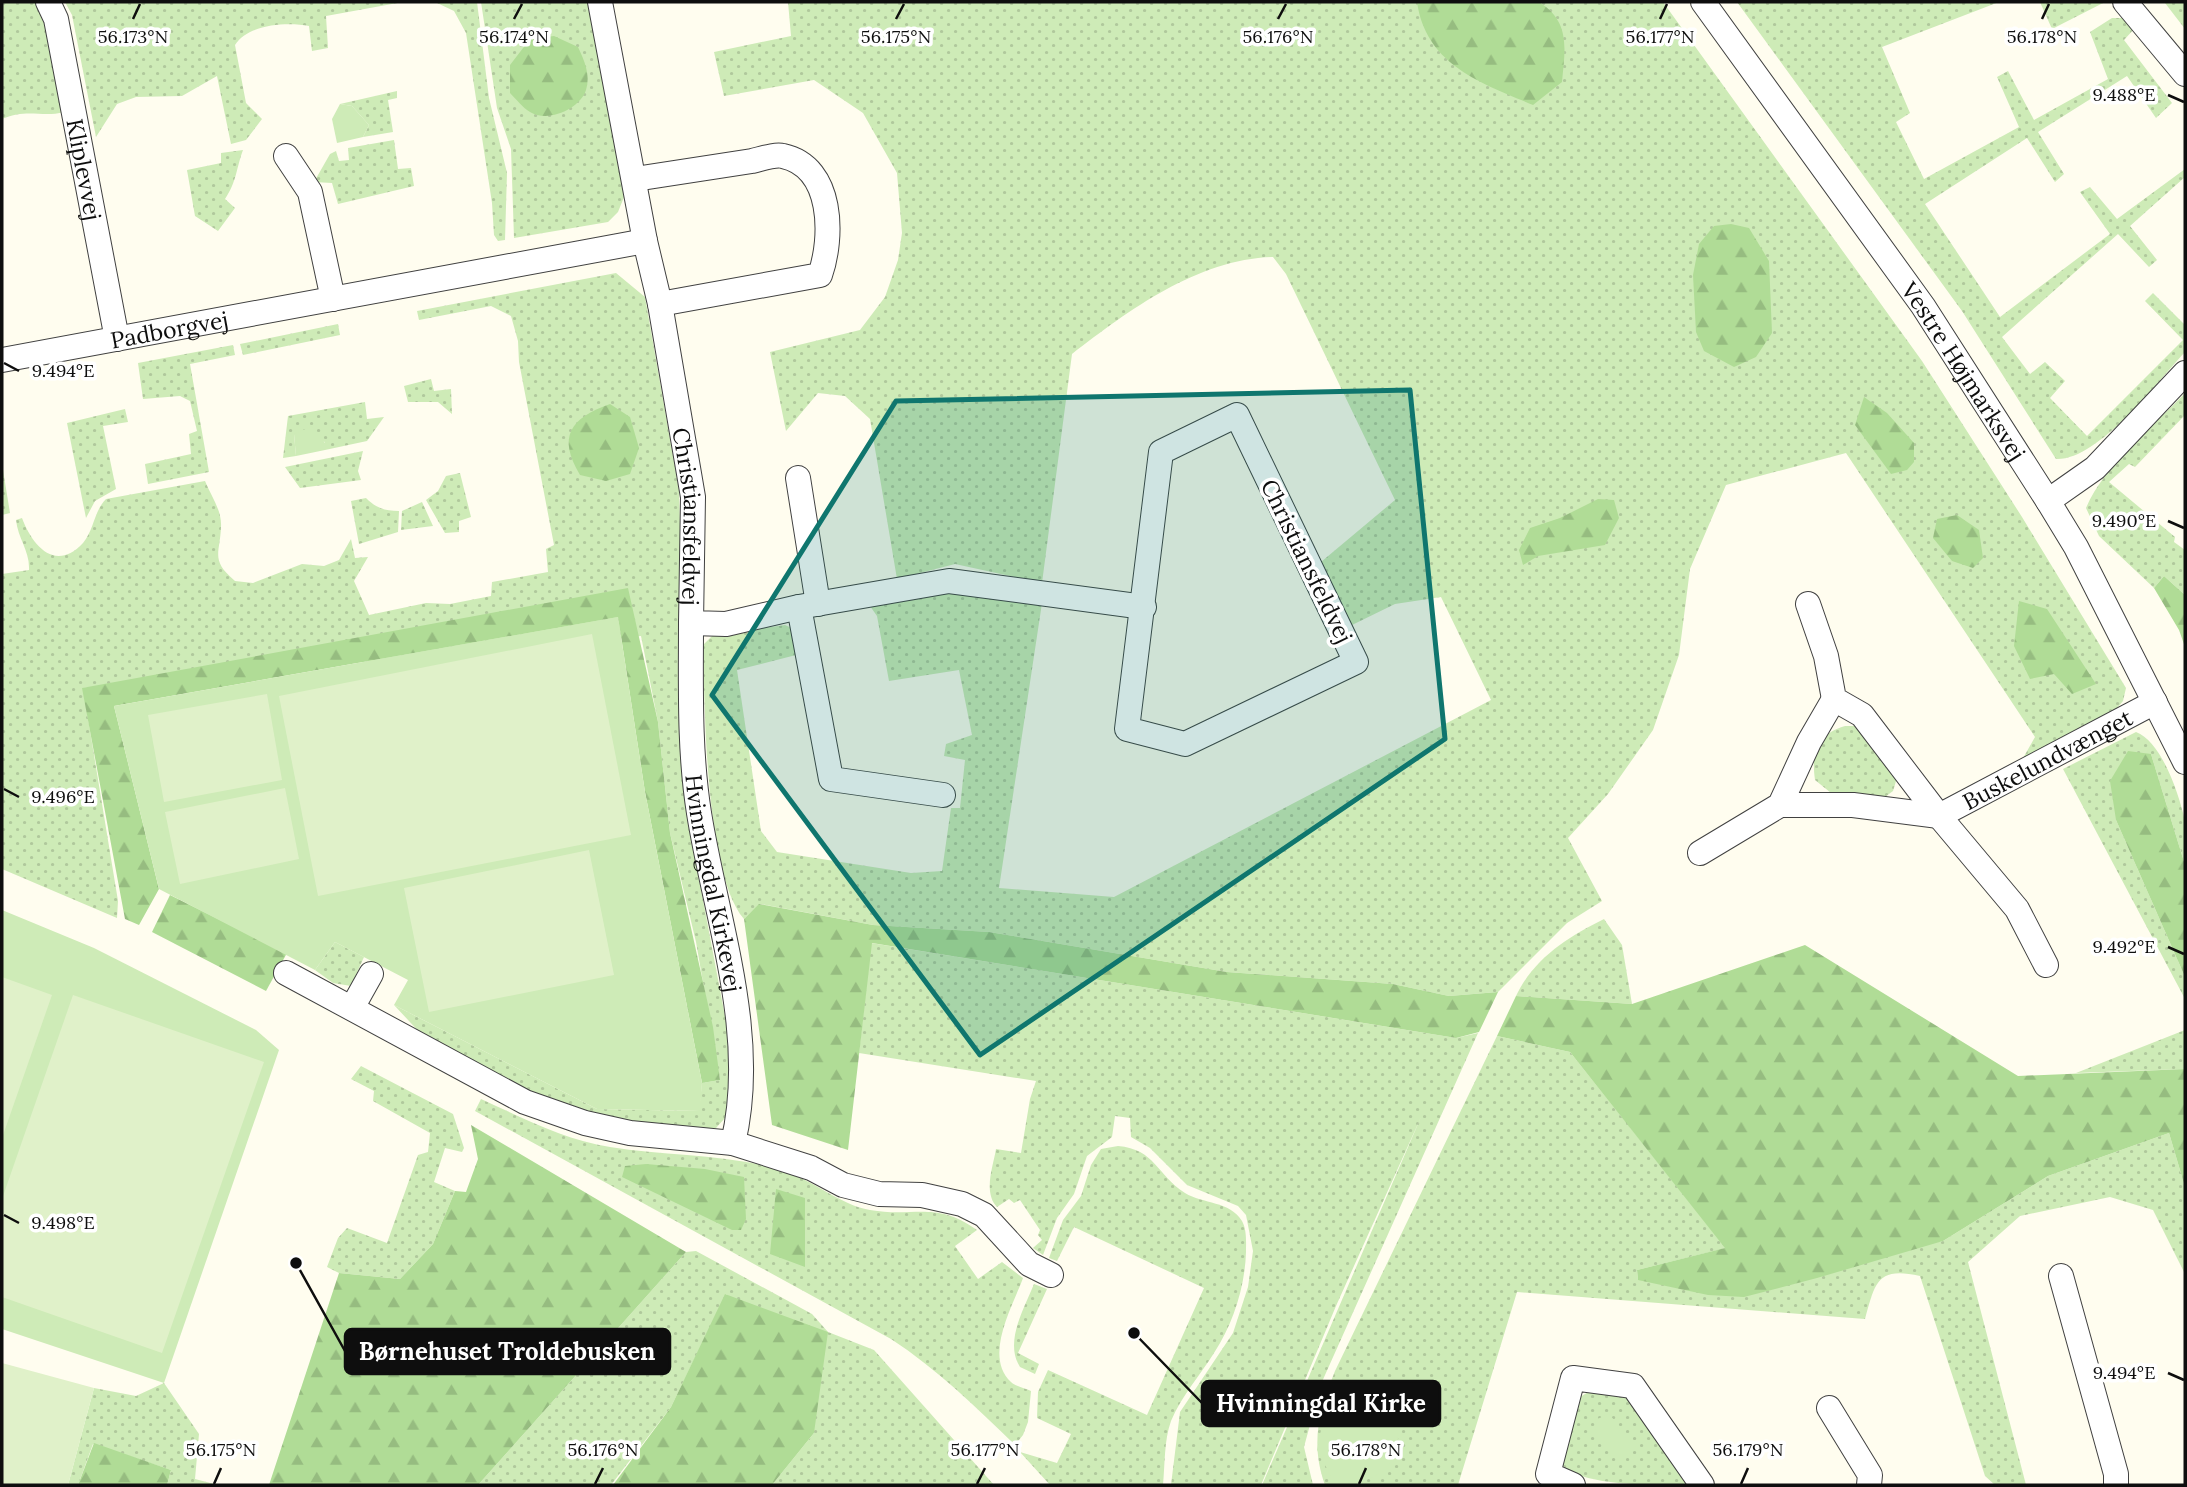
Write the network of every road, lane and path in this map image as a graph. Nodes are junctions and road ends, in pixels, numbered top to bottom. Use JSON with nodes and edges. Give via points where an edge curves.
{"nodes":[{"id":1,"x":48,"y":2,"type":"edge"},
{"id":2,"x":600,"y":2,"type":"edge"},
{"id":3,"x":1703,"y":2,"type":"edge"},
{"id":4,"x":2125,"y":2,"type":"edge"},
{"id":5,"x":2185,"y":74,"type":"edge"},
{"id":6,"x":286,"y":156,"type":"dead end"},
{"id":7,"x":635,"y":179,"type":"junction"},
{"id":8,"x":645,"y":242,"type":"junction"},
{"id":9,"x":333,"y":299,"type":"junction"},
{"id":10,"x":660,"y":304,"type":"junction"},
{"id":11,"x":117,"y":339,"type":"junction"},
{"id":12,"x":3,"y":355,"type":"edge"},
{"id":13,"x":2185,"y":373,"type":"edge"},
{"id":14,"x":797,"y":478,"type":"dead end"},
{"id":15,"x":2048,"y":501,"type":"junction"},
{"id":16,"x":1808,"y":604,"type":"dead end"},
{"id":17,"x":808,"y":605,"type":"junction"},
{"id":18,"x":1144,"y":607,"type":"junction"},
{"id":19,"x":691,"y":623,"type":"junction"},
{"id":20,"x":1834,"y":699,"type":"junction"},
{"id":21,"x":2155,"y":702,"type":"junction"},
{"id":22,"x":2185,"y":762,"type":"edge"},
{"id":23,"x":943,"y":794,"type":"dead end"},
{"id":24,"x":1780,"y":804,"type":"junction"},
{"id":25,"x":1939,"y":816,"type":"junction"},
{"id":26,"x":1700,"y":853,"type":"dead end"},
{"id":27,"x":2046,"y":965,"type":"dead end"},
{"id":28,"x":286,"y":973,"type":"dead end"},
{"id":29,"x":371,"y":974,"type":"dead end"},
{"id":30,"x":352,"y":1009,"type":"junction"},
{"id":31,"x":733,"y":1143,"type":"junction"},
{"id":32,"x":1051,"y":1275,"type":"dead end"},
{"id":33,"x":2061,"y":1276,"type":"dead end"},
{"id":34,"x":1829,"y":1408,"type":"dead end"},
{"id":35,"x":1573,"y":1485,"type":"edge"},
{"id":36,"x":1702,"y":1485,"type":"edge"},
{"id":37,"x":1869,"y":1485,"type":"edge"},
{"id":38,"x":2116,"y":1485,"type":"edge"}],
"edges":[{"from":1,"to":11,"type":"street","name":"Kliplevvej","via":[[57,19]]},
{"from":2,"to":7,"type":"street","name":"Christiansfeldvej"},
{"from":3,"to":15,"type":"street","name":"Vestre Højmarksvej","via":[[1923,306]]},
{"from":4,"to":5,"type":"street"},
{"from":6,"to":9,"type":"street","via":[[310,192]]},
{"from":7,"to":8,"type":"street","name":"Christiansfeldvej"},
{"from":7,"to":10,"type":"street","via":[[783,156],[807,169],[822,190],[828,215],[829,237],[820,275]]},
{"from":8,"to":9,"type":"street","name":"Padborgvej"},
{"from":8,"to":10,"type":"street","name":"Christiansfeldvej"},
{"from":9,"to":11,"type":"street","name":"Padborgvej"},
{"from":10,"to":19,"type":"street","name":"Christiansfeldvej","via":[[693,497]]},
{"from":11,"to":12,"type":"street","name":"Padborgvej"},
{"from":13,"to":15,"type":"street","via":[[2095,468]]},
{"from":14,"to":17,"type":"street"},
{"from":15,"to":21,"type":"street","name":"Vestre Højmarksvej"},
{"from":16,"to":20,"type":"street","via":[[1826,656]]},
{"from":17,"to":18,"type":"street","name":"Christiansfeldvej","via":[[949,581]]},
{"from":17,"to":19,"type":"street","name":"Christiansfeldvej","via":[[726,624]]},
{"from":17,"to":23,"type":"street","via":[[831,779]]},
{"from":18,"to":18,"type":"street","name":"Christiansfeldvej","via":[[1161,452],[1237,415],[1356,662],[1185,744],[1127,729]]},
{"from":19,"to":31,"type":"street","name":"Hvinningdal Kirkevej","via":[[691,737],[699,812],[742,1048],[741,1109]]},
{"from":20,"to":24,"type":"street"},
{"from":20,"to":25,"type":"street","name":"Buskelundvænget","via":[[1862,715]]},
{"from":21,"to":22,"type":"street","name":"Vestre Højmarksvej"},
{"from":21,"to":25,"type":"street","name":"Buskelundvænget"},
{"from":24,"to":25,"type":"street","name":"Buskelundvænget","via":[[1853,805]]},
{"from":24,"to":26,"type":"street"},
{"from":25,"to":27,"type":"street","name":"Buskelundvænget","via":[[2017,909]]},
{"from":28,"to":30,"type":"street"},
{"from":29,"to":30,"type":"street"},
{"from":30,"to":31,"type":"street","via":[[514,1097],[549,1111],[630,1133]]},
{"from":31,"to":32,"type":"street","via":[[878,1194],[922,1195],[961,1203],[985,1215],[1029,1264]]},
{"from":33,"to":38,"type":"street"},
{"from":34,"to":37,"type":"street","via":[[1870,1475]]},
{"from":35,"to":36,"type":"street","via":[[1548,1474],[1573,1378],[1633,1386]]}]}
